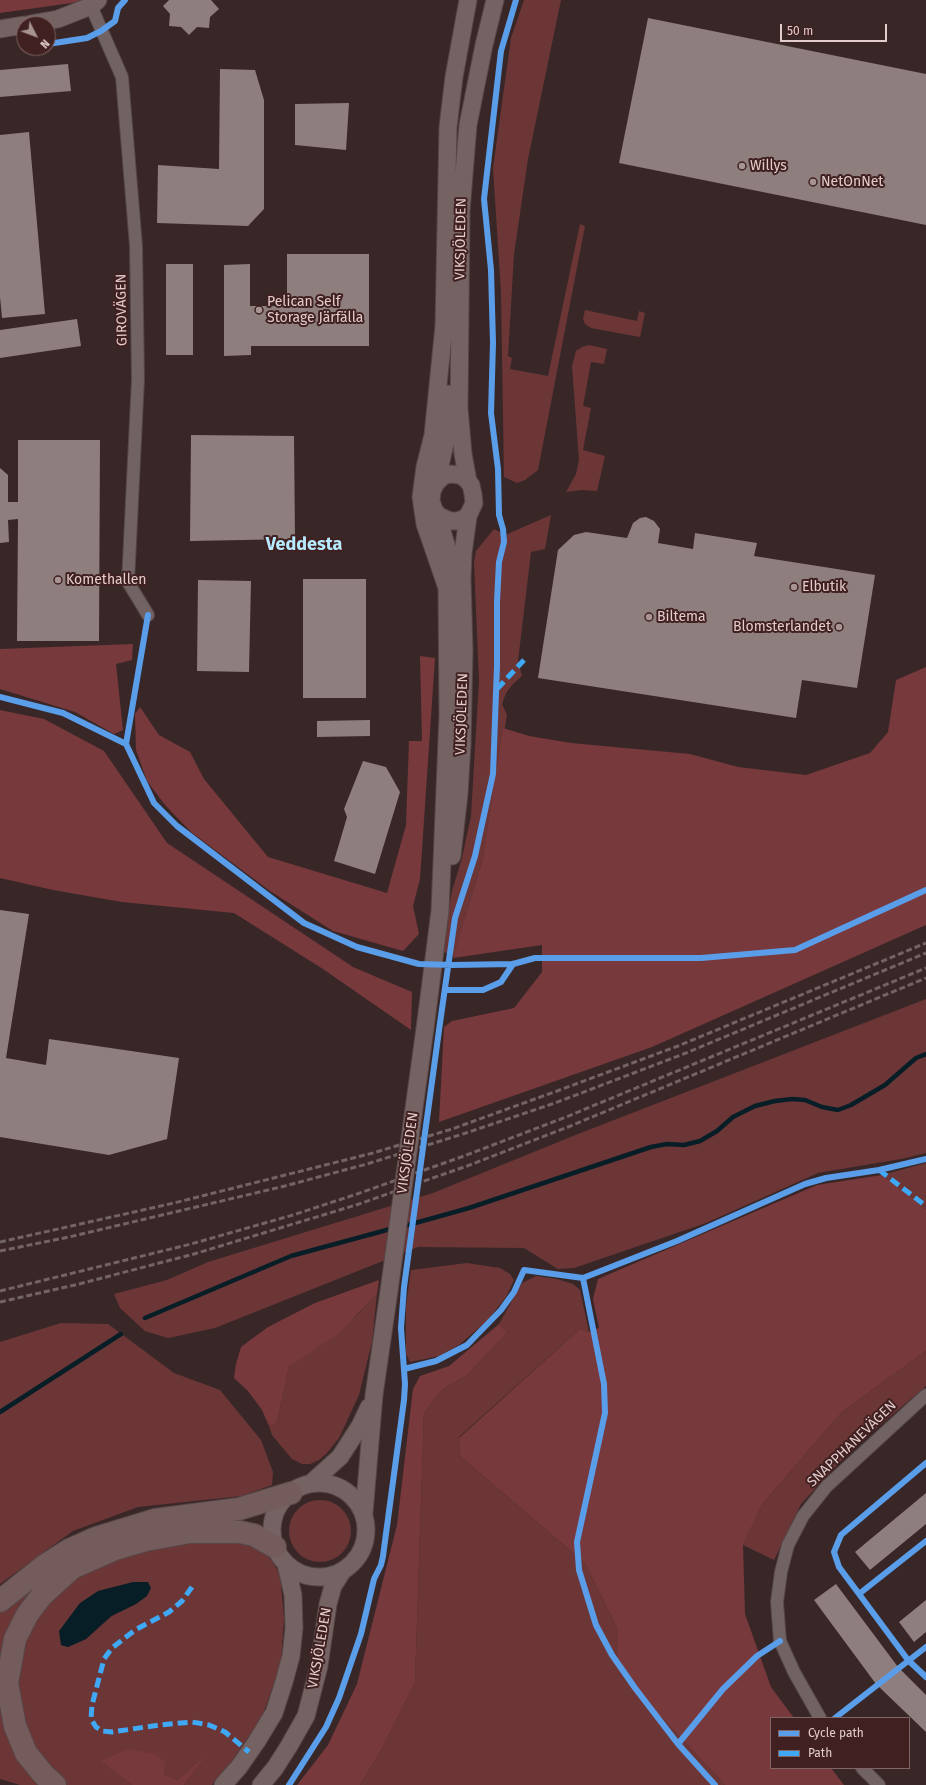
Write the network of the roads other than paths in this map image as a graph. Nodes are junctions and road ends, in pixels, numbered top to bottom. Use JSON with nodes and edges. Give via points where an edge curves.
{"nodes":[{"id":1,"x":468,"y":0,"type":"edge"},
{"id":2,"x":495,"y":0,"type":"edge"},
{"id":3,"x":94,"y":3,"type":"edge"},
{"id":4,"x":56,"y":20,"type":"edge"},
{"id":5,"x":16,"y":26,"type":"edge"},
{"id":6,"x":0,"y":29,"type":"edge"},
{"id":7,"x":444,"y":326,"type":"junction"},
{"id":8,"x":468,"y":481,"type":"junction"},
{"id":9,"x":436,"y":483,"type":"junction"},
{"id":10,"x":437,"y":514,"type":"junction"},
{"id":11,"x":468,"y":517,"type":"junction"},
{"id":12,"x":447,"y":588,"type":"junction"},
{"id":13,"x":148,"y":614,"type":"dead end"},
{"id":14,"x":440,"y":911,"type":"junction"},
{"id":15,"x":374,"y":1395,"type":"junction"},
{"id":16,"x":926,"y":1395,"type":"edge"},
{"id":17,"x":310,"y":1484,"type":"junction"},
{"id":18,"x":291,"y":1493,"type":"junction"},
{"id":19,"x":364,"y":1513,"type":"junction"},
{"id":20,"x":280,"y":1556,"type":"junction"},
{"id":21,"x":342,"y":1572,"type":"junction"},
{"id":22,"x":0,"y":1601,"type":"edge"},
{"id":23,"x":819,"y":1717,"type":"edge"},
{"id":24,"x":863,"y":1769,"type":"edge"},
{"id":25,"x":55,"y":1785,"type":"edge"},
{"id":26,"x":223,"y":1785,"type":"edge"},
{"id":27,"x":261,"y":1785,"type":"edge"},
{"id":28,"x":879,"y":1785,"type":"edge"}],
"edges":[{"from":1,"to":7,"type":"main road","name":"VIKSJÖLEDEN","via":[[448,127]]},
{"from":2,"to":8,"type":"main road","name":"VIKSJÖLEDEN","via":[[468,125],[463,175],[459,408]]},
{"from":3,"to":4,"type":"main road"},
{"from":3,"to":13,"type":"street","name":"GIROVÄGEN","via":[[122,77],[136,246],[138,379],[128,582]]},
{"from":5,"to":6,"type":"main road"},
{"from":7,"to":9,"type":"main road","name":"VIKSJÖLEDEN","via":[[448,420]]},
{"from":7,"to":12,"type":"main road","name":"VIKSJÖLEDEN","via":[[433,435],[421,497],[425,524]]},
{"from":8,"to":9,"type":"main road","via":[[460,475],[453,474],[443,476]]},
{"from":8,"to":11,"type":"main road","via":[[474,498],[473,508]]},
{"from":9,"to":10,"type":"main road","via":[[431,501]]},
{"from":10,"to":11,"type":"main road","via":[[454,522]]},
{"from":10,"to":12,"type":"main road","name":"VIKSJÖLEDEN","via":[[449,555]]},
{"from":11,"to":14,"type":"main road","name":"VIKSJÖLEDEN","via":[[462,579],[464,701],[459,794],[448,876]]},
{"from":12,"to":14,"type":"main road","name":"VIKSJÖLEDEN","via":[[448,715]]},
{"from":14,"to":15,"type":"main road","name":"VIKSJÖLEDEN","bridge":true},
{"from":15,"to":17,"type":"main road","name":"VIKSJÖLEDEN","via":[[360,1426],[340,1457]]},
{"from":15,"to":19,"type":"main road","name":"VIKSJÖLEDEN"},
{"from":16,"to":23,"type":"street","name":"SNAPPHANEVÄGEN","via":[[827,1486],[803,1516],[788,1545],[777,1602],[780,1641]]},
{"from":17,"to":18,"type":"main road"},
{"from":17,"to":19,"type":"main road","via":[[327,1483],[342,1489],[355,1499]]},
{"from":18,"to":20,"type":"main road","via":[[279,1506],[273,1522],[272,1535]]},
{"from":18,"to":22,"type":"highway","via":[[239,1509],[155,1520],[96,1538],[69,1550],[44,1566]]},
{"from":19,"to":21,"type":"main road","via":[[367,1533],[365,1543],[358,1558]]},
{"from":20,"to":21,"type":"main road","via":[[298,1573],[312,1577],[328,1577]]},
{"from":20,"to":25,"type":"highway","via":[[254,1535],[240,1532],[190,1532],[115,1549],[72,1568],[42,1595],[27,1615],[16,1639],[7,1683],[15,1726],[26,1753]]},
{"from":20,"to":26,"type":"main road","name":"VIKSJÖLEDEN","via":[[293,1595],[294,1628],[291,1656],[274,1713],[239,1767]]},
{"from":21,"to":27,"type":"main road","name":"VIKSJÖLEDEN","via":[[333,1586],[328,1604],[319,1666],[306,1716],[275,1768]]},
{"from":24,"to":28,"type":"street"}]}
